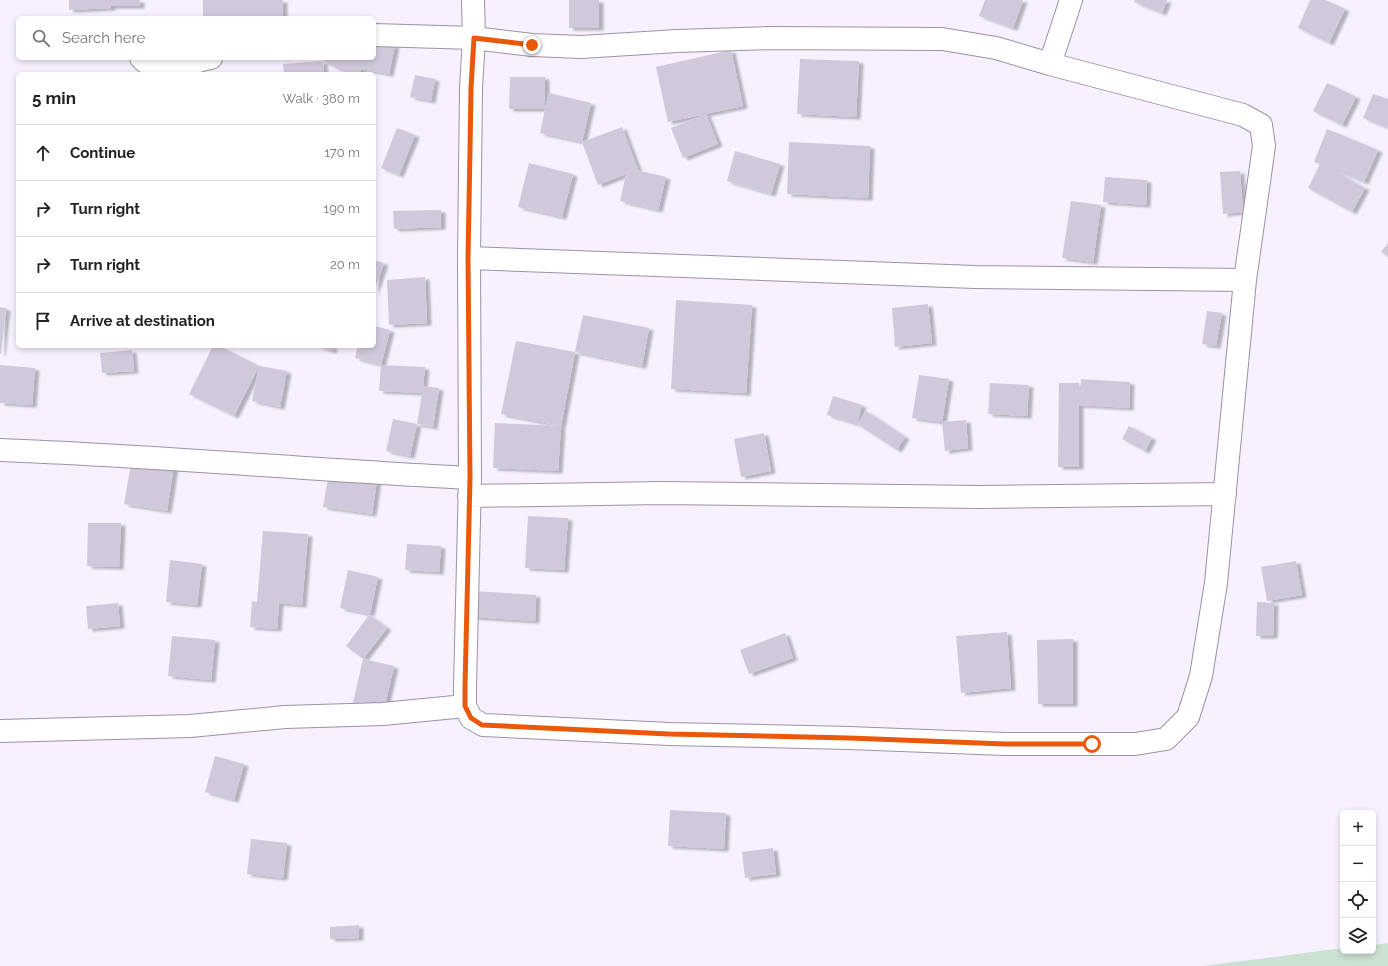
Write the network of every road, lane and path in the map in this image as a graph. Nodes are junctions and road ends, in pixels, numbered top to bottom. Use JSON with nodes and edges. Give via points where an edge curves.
{"nodes":[{"id":1,"x":473,"y":0,"type":"edge"},
{"id":2,"x":1072,"y":0,"type":"edge"},
{"id":3,"x":376,"y":35,"type":"edge"},
{"id":4,"x":474,"y":38,"type":"junction"},
{"id":5,"x":143,"y":60,"type":"edge"},
{"id":6,"x":203,"y":60,"type":"edge"},
{"id":7,"x":1050,"y":64,"type":"junction"},
{"id":8,"x":468,"y":258,"type":"junction"},
{"id":9,"x":1245,"y":280,"type":"junction"},
{"id":10,"x":0,"y":450,"type":"edge"},
{"id":11,"x":469,"y":487,"type":"junction"},
{"id":12,"x":1225,"y":494,"type":"junction"},
{"id":13,"x":465,"y":706,"type":"junction"},
{"id":14,"x":0,"y":731,"type":"edge"}],
"edges":[{"from":1,"to":4,"type":"street"},
{"from":2,"to":7,"type":"street"},
{"from":3,"to":4,"type":"street"},
{"from":4,"to":7,"type":"street","via":[[532,45],[581,47],[769,38],[942,39],[996,48]]},
{"from":4,"to":8,"type":"street"},
{"from":5,"to":6,"type":"street","via":[[154,68],[164,69]]},
{"from":7,"to":9,"type":"street","via":[[1243,115],[1261,126],[1264,146]]},
{"from":8,"to":9,"type":"street","via":[[967,277]]},
{"from":8,"to":11,"type":"street"},
{"from":9,"to":12,"type":"street"},
{"from":10,"to":11,"type":"street","via":[[370,473]]},
{"from":11,"to":12,"type":"street","via":[[980,498]]},
{"from":11,"to":13,"type":"street"},
{"from":12,"to":13,"type":"street","via":[[1216,583],[1201,676],[1188,717],[1166,738],[1135,744],[1005,744],[669,734],[482,725],[471,718]]},
{"from":13,"to":14,"type":"street","via":[[383,714],[285,717],[190,726]]}]}
